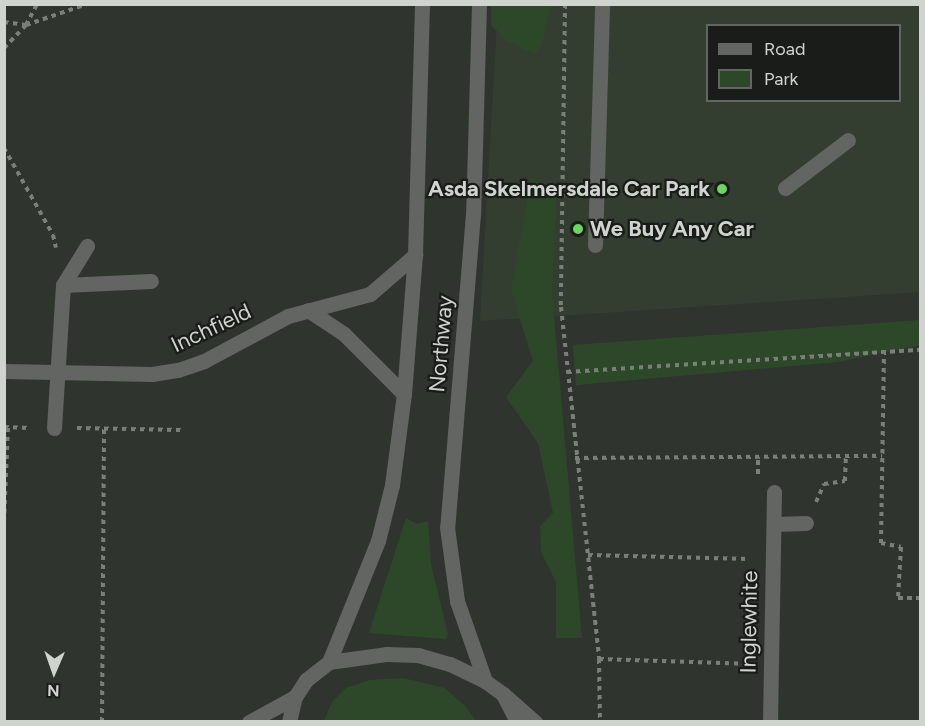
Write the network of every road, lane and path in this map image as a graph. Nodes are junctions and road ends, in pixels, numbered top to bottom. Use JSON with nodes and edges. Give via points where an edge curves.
{"nodes":[{"id":1,"x":37,"y":4,"type":"edge"},
{"id":2,"x":87,"y":4,"type":"edge"},
{"id":3,"x":422,"y":4,"type":"edge"},
{"id":4,"x":479,"y":4,"type":"edge"},
{"id":5,"x":565,"y":4,"type":"edge"},
{"id":6,"x":602,"y":4,"type":"edge"},
{"id":7,"x":4,"y":22,"type":"edge"},
{"id":8,"x":26,"y":25,"type":"junction"},
{"id":9,"x":4,"y":48,"type":"edge"},
{"id":10,"x":848,"y":140,"type":"dead end"},
{"id":11,"x":4,"y":148,"type":"edge"},
{"id":12,"x":785,"y":188,"type":"dead end"},
{"id":13,"x":595,"y":245,"type":"dead end"},
{"id":14,"x":87,"y":246,"type":"dead end"},
{"id":15,"x":415,"y":255,"type":"junction"},
{"id":16,"x":151,"y":280,"type":"dead end"},
{"id":17,"x":63,"y":285,"type":"junction"},
{"id":18,"x":308,"y":310,"type":"junction"},
{"id":19,"x":884,"y":350,"type":"junction"},
{"id":20,"x":921,"y":350,"type":"edge"},
{"id":21,"x":4,"y":371,"type":"edge"},
{"id":22,"x":57,"y":372,"type":"junction"},
{"id":23,"x":567,"y":372,"type":"junction"},
{"id":24,"x":404,"y":394,"type":"junction"},
{"id":25,"x":6,"y":427,"type":"edge"},
{"id":26,"x":54,"y":428,"type":"junction"},
{"id":27,"x":104,"y":428,"type":"junction"},
{"id":28,"x":181,"y":429,"type":"dead end"},
{"id":29,"x":882,"y":456,"type":"junction"},
{"id":30,"x":846,"y":457,"type":"junction"},
{"id":31,"x":575,"y":458,"type":"junction"},
{"id":32,"x":774,"y":492,"type":"dead end"},
{"id":33,"x":4,"y":522,"type":"edge"},
{"id":34,"x":806,"y":523,"type":"joint"},
{"id":35,"x":774,"y":524,"type":"junction"},
{"id":36,"x":588,"y":555,"type":"junction"},
{"id":37,"x":772,"y":559,"type":"junction"},
{"id":38,"x":921,"y":598,"type":"edge"},
{"id":39,"x":599,"y":659,"type":"junction"},
{"id":40,"x":329,"y":662,"type":"junction"},
{"id":41,"x":771,"y":665,"type":"junction"},
{"id":42,"x":485,"y":681,"type":"junction"},
{"id":43,"x":503,"y":694,"type":"junction"},
{"id":44,"x":295,"y":697,"type":"junction"},
{"id":45,"x":102,"y":722,"type":"edge"},
{"id":46,"x":249,"y":722,"type":"edge"},
{"id":47,"x":289,"y":722,"type":"edge"},
{"id":48,"x":517,"y":722,"type":"edge"},
{"id":49,"x":535,"y":722,"type":"edge"},
{"id":50,"x":600,"y":722,"type":"edge"},
{"id":51,"x":770,"y":722,"type":"edge"}],
"edges":[{"from":1,"to":8,"type":"path"},
{"from":2,"to":8,"type":"path"},
{"from":3,"to":15,"type":"street","name":"Northway"},
{"from":4,"to":42,"type":"street","name":"Northway","via":[[473,214],[447,527],[457,601]]},
{"from":5,"to":23,"type":"path","via":[[561,307]]},
{"from":6,"to":13,"type":"street"},
{"from":7,"to":8,"type":"path"},
{"from":8,"to":9,"type":"path"},
{"from":10,"to":12,"type":"street"},
{"from":11,"to":17,"type":"path","via":[[53,235]]},
{"from":14,"to":17,"type":"street"},
{"from":15,"to":18,"type":"street","name":"Inchfield","via":[[370,294]]},
{"from":15,"to":24,"type":"street","name":"Northway"},
{"from":16,"to":17,"type":"street"},
{"from":17,"to":22,"type":"street"},
{"from":18,"to":22,"type":"street","name":"Inchfield","via":[[178,370],[152,374]]},
{"from":18,"to":24,"type":"street","via":[[344,334]]},
{"from":19,"to":20,"type":"path"},
{"from":19,"to":23,"type":"path"},
{"from":19,"to":29,"type":"path"},
{"from":21,"to":22,"type":"street","name":"Inchfield"},
{"from":22,"to":26,"type":"street"},
{"from":23,"to":31,"type":"path"},
{"from":24,"to":40,"type":"street","name":"Northway","via":[[392,484],[378,541]]},
{"from":25,"to":26,"type":"path"},
{"from":25,"to":33,"type":"path"},
{"from":26,"to":27,"type":"path"},
{"from":27,"to":28,"type":"path"},
{"from":27,"to":45,"type":"path"},
{"from":29,"to":30,"type":"path"},
{"from":29,"to":38,"type":"path","via":[[881,543],[901,547],[898,598]]},
{"from":30,"to":31,"type":"path"},
{"from":30,"to":34,"type":"path","via":[[845,481],[824,484]]},
{"from":31,"to":36,"type":"path"},
{"from":32,"to":35,"type":"street","name":"Inglewhite"},
{"from":34,"to":35,"type":"street"},
{"from":35,"to":37,"type":"street","name":"Inglewhite"},
{"from":36,"to":37,"type":"path"},
{"from":36,"to":39,"type":"path"},
{"from":37,"to":41,"type":"street","name":"Inglewhite"},
{"from":39,"to":41,"type":"path"},
{"from":39,"to":50,"type":"path"},
{"from":40,"to":42,"type":"street","via":[[357,656],[418,656],[450,664]]},
{"from":40,"to":44,"type":"street","via":[[306,680]]},
{"from":41,"to":51,"type":"street","name":"Inglewhite"},
{"from":42,"to":43,"type":"street"},
{"from":43,"to":48,"type":"street"},
{"from":43,"to":49,"type":"street"},
{"from":44,"to":46,"type":"street"},
{"from":44,"to":47,"type":"street"}]}
